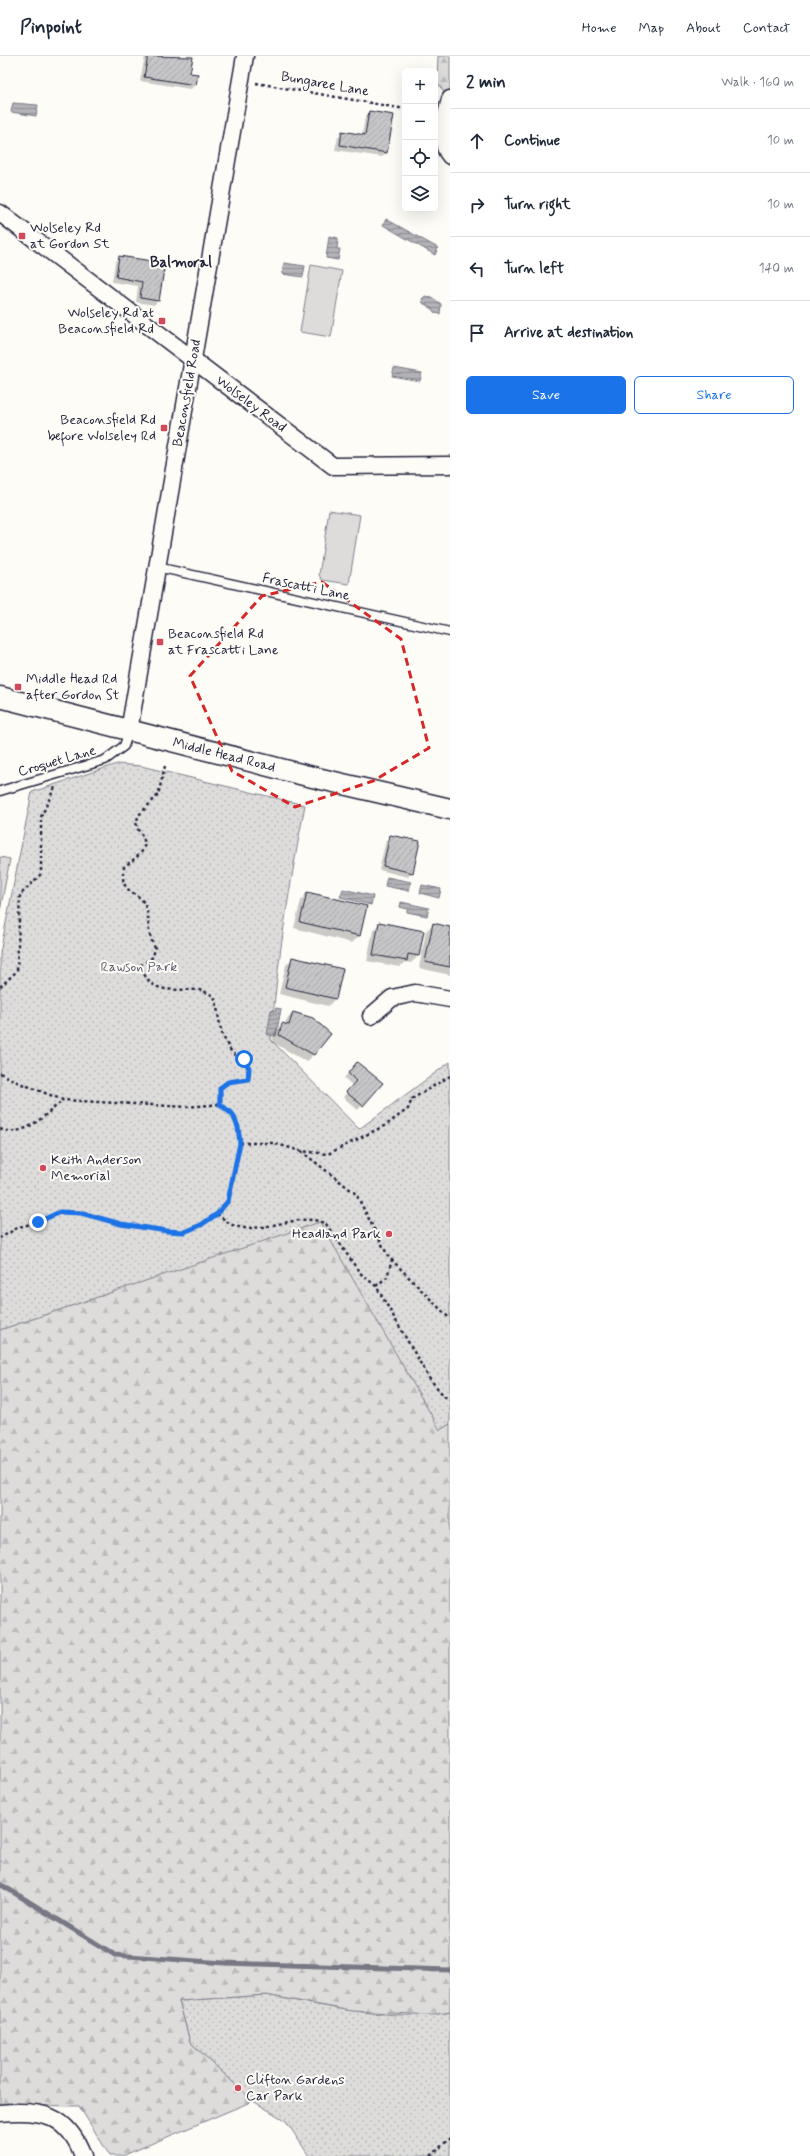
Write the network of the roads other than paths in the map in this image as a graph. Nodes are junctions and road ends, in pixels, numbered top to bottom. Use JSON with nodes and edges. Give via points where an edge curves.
{"nodes":[{"id":1,"x":245,"y":56,"type":"edge"},
{"id":2,"x":450,"y":99,"type":"edge"},
{"id":3,"x":450,"y":156,"type":"edge"},
{"id":4,"x":0,"y":213,"type":"edge"},
{"id":5,"x":193,"y":359,"type":"junction"},
{"id":6,"x":450,"y":465,"type":"edge"},
{"id":7,"x":157,"y":567,"type":"junction"},
{"id":8,"x":450,"y":632,"type":"edge"},
{"id":9,"x":0,"y":697,"type":"edge"},
{"id":10,"x":129,"y":731,"type":"junction"},
{"id":11,"x":0,"y":791,"type":"edge"},
{"id":12,"x":450,"y":809,"type":"edge"},
{"id":13,"x":450,"y":999,"type":"edge"},
{"id":14,"x":371,"y":1016,"type":"dead end"},
{"id":15,"x":0,"y":2114,"type":"edge"},
{"id":16,"x":83,"y":2156,"type":"edge"}],
"edges":[{"from":1,"to":5,"type":"street","name":"Beaconsfield Road"},
{"from":2,"to":3,"type":"street","via":[[443,134]]},
{"from":4,"to":5,"type":"street","name":"Wolseley Road"},
{"from":5,"to":6,"type":"street","name":"Wolseley Road","via":[[333,466]]},
{"from":5,"to":7,"type":"street","name":"Beaconsfield Road"},
{"from":7,"to":8,"type":"lane","name":"Frascatti Lane"},
{"from":7,"to":10,"type":"street","name":"Beaconsfield Road"},
{"from":9,"to":10,"type":"street","name":"Middle Head Road"},
{"from":10,"to":11,"type":"lane","name":"Croquet Lane","via":[[124,746],[105,760]]},
{"from":10,"to":12,"type":"street","name":"Middle Head Road"},
{"from":13,"to":14,"type":"street","via":[[415,993],[392,998]]},
{"from":15,"to":16,"type":"street","via":[[38,2112],[61,2121],[78,2144]]}]}
